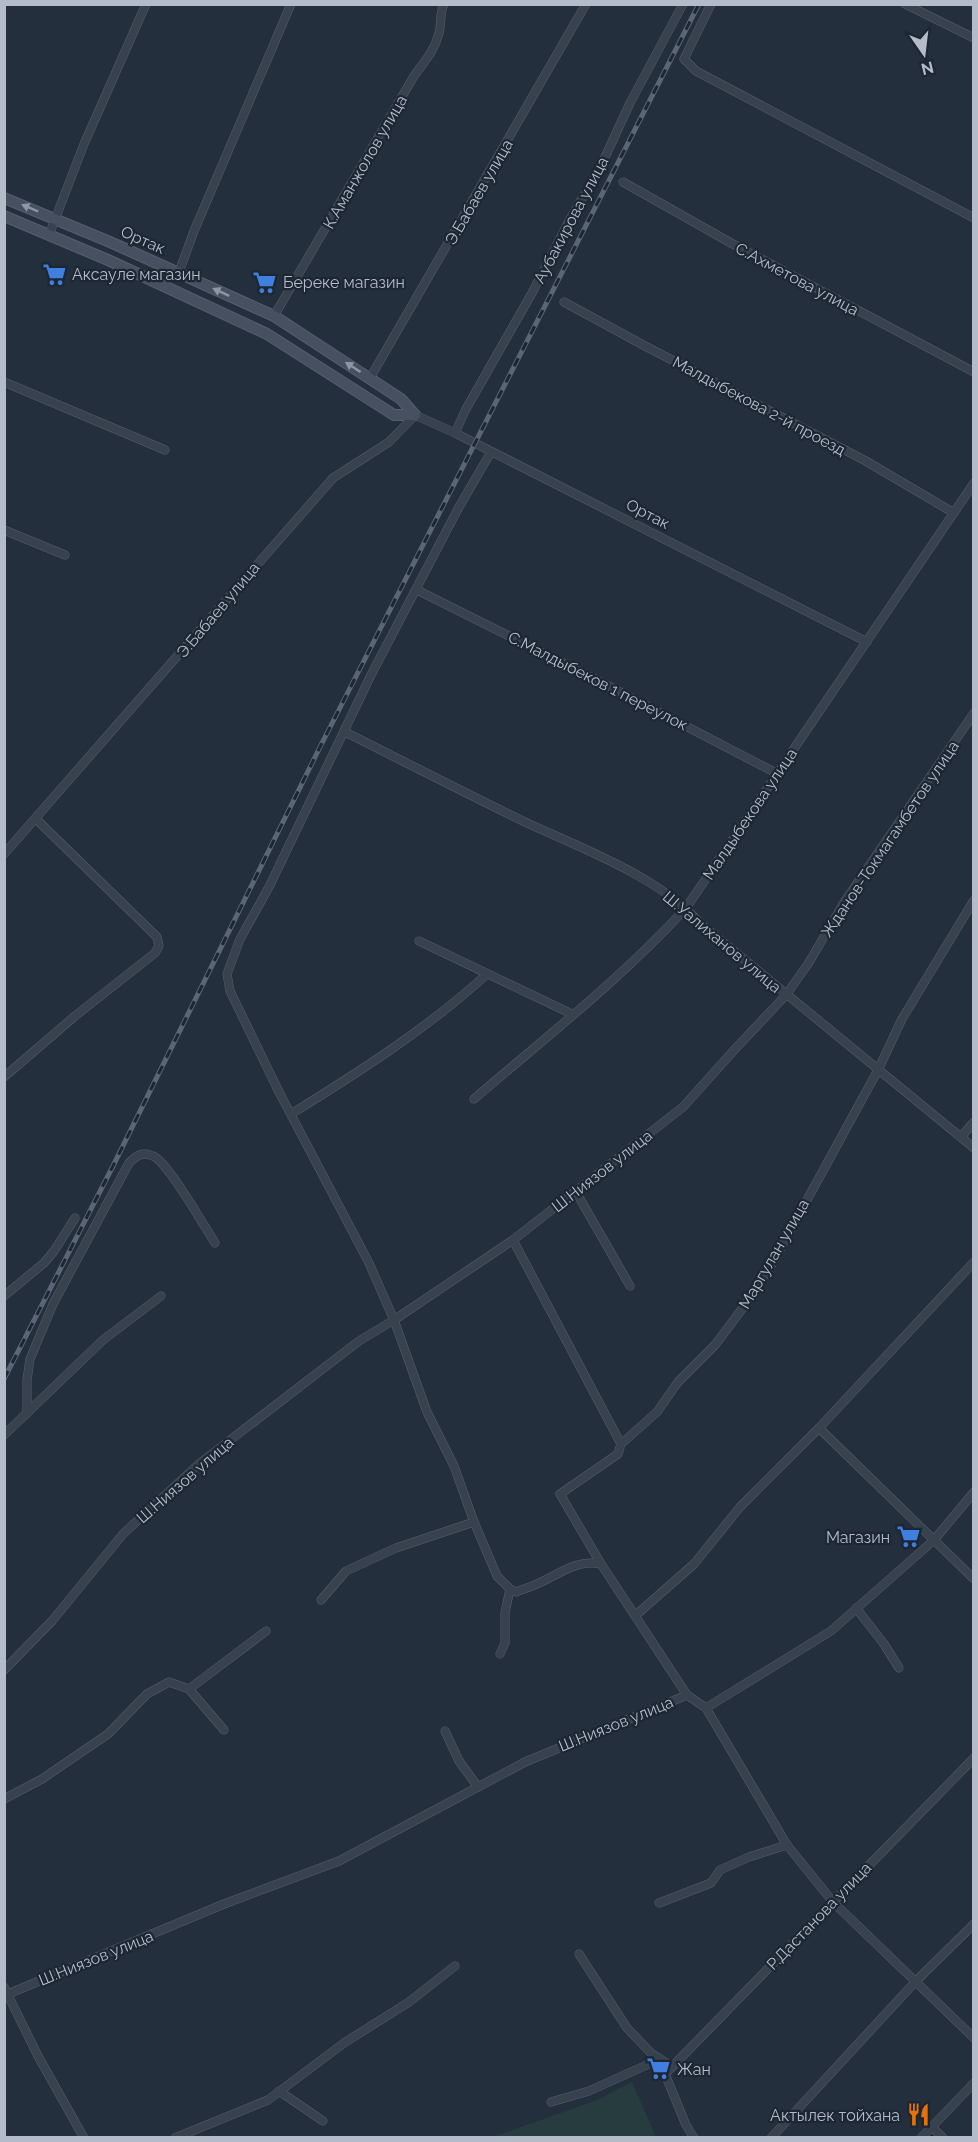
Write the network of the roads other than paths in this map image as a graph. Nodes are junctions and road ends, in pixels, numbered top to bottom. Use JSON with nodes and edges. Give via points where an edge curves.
{"nodes":[{"id":1,"x":146,"y":4,"type":"edge"},
{"id":2,"x":291,"y":4,"type":"edge"},
{"id":3,"x":444,"y":4,"type":"edge"},
{"id":4,"x":586,"y":4,"type":"edge"},
{"id":5,"x":683,"y":4,"type":"edge"},
{"id":6,"x":711,"y":4,"type":"edge"},
{"id":7,"x":905,"y":4,"type":"edge"},
{"id":8,"x":974,"y":38,"type":"edge"},
{"id":9,"x":623,"y":182,"type":"dead end"},
{"id":10,"x":4,"y":198,"type":"edge"},
{"id":11,"x":4,"y":216,"type":"edge"},
{"id":12,"x":974,"y":218,"type":"edge"},
{"id":13,"x":55,"y":219,"type":"junction"},
{"id":14,"x":49,"y":235,"type":"junction"},
{"id":15,"x":179,"y":272,"type":"junction"},
{"id":16,"x":564,"y":302,"type":"dead end"},
{"id":17,"x":274,"y":316,"type":"junction"},
{"id":18,"x":974,"y":372,"type":"edge"},
{"id":19,"x":370,"y":378,"type":"junction"},
{"id":20,"x":4,"y":382,"type":"edge"},
{"id":21,"x":415,"y":415,"type":"junction"},
{"id":22,"x":455,"y":433,"type":"junction"},
{"id":23,"x":165,"y":450,"type":"dead end"},
{"id":24,"x":491,"y":452,"type":"junction"},
{"id":25,"x":974,"y":483,"type":"edge"},
{"id":26,"x":954,"y":513,"type":"junction"},
{"id":27,"x":4,"y":530,"type":"edge"},
{"id":28,"x":65,"y":555,"type":"dead end"},
{"id":29,"x":417,"y":590,"type":"junction"},
{"id":30,"x":867,"y":642,"type":"junction"},
{"id":31,"x":974,"y":712,"type":"edge"},
{"id":32,"x":345,"y":732,"type":"junction"},
{"id":33,"x":778,"y":774,"type":"junction"},
{"id":34,"x":36,"y":819,"type":"junction"},
{"id":35,"x":4,"y":854,"type":"edge"},
{"id":36,"x":974,"y":900,"type":"edge"},
{"id":37,"x":686,"y":908,"type":"junction"},
{"id":38,"x":419,"y":941,"type":"dead end"},
{"id":39,"x":487,"y":974,"type":"junction"},
{"id":40,"x":786,"y":995,"type":"junction"},
{"id":41,"x":572,"y":1014,"type":"junction"},
{"id":42,"x":878,"y":1070,"type":"junction"},
{"id":43,"x":4,"y":1077,"type":"edge"},
{"id":44,"x":474,"y":1099,"type":"dead end"},
{"id":45,"x":291,"y":1114,"type":"junction"},
{"id":46,"x":974,"y":1122,"type":"edge"},
{"id":47,"x":961,"y":1137,"type":"junction"},
{"id":48,"x":974,"y":1148,"type":"edge"},
{"id":49,"x":576,"y":1192,"type":"junction"},
{"id":50,"x":75,"y":1218,"type":"dead end"},
{"id":51,"x":513,"y":1240,"type":"junction"},
{"id":52,"x":215,"y":1243,"type":"dead end"},
{"id":53,"x":974,"y":1262,"type":"edge"},
{"id":54,"x":630,"y":1286,"type":"dead end"},
{"id":55,"x":4,"y":1296,"type":"edge"},
{"id":56,"x":160,"y":1296,"type":"dead end"},
{"id":57,"x":394,"y":1320,"type":"junction"},
{"id":58,"x":27,"y":1412,"type":"junction"},
{"id":59,"x":819,"y":1428,"type":"junction"},
{"id":60,"x":4,"y":1435,"type":"edge"},
{"id":61,"x":621,"y":1444,"type":"junction"},
{"id":62,"x":974,"y":1492,"type":"edge"},
{"id":63,"x":474,"y":1522,"type":"junction"},
{"id":64,"x":934,"y":1540,"type":"junction"},
{"id":65,"x":600,"y":1564,"type":"junction"},
{"id":66,"x":974,"y":1579,"type":"edge"},
{"id":67,"x":510,"y":1589,"type":"junction"},
{"id":68,"x":321,"y":1600,"type":"dead end"},
{"id":69,"x":856,"y":1608,"type":"junction"},
{"id":70,"x":636,"y":1615,"type":"junction"},
{"id":71,"x":266,"y":1631,"type":"dead end"},
{"id":72,"x":500,"y":1654,"type":"dead end"},
{"id":73,"x":899,"y":1668,"type":"dead end"},
{"id":74,"x":4,"y":1670,"type":"edge"},
{"id":75,"x":189,"y":1689,"type":"junction"},
{"id":76,"x":687,"y":1695,"type":"junction"},
{"id":77,"x":706,"y":1708,"type":"junction"},
{"id":78,"x":225,"y":1730,"type":"dead end"},
{"id":79,"x":445,"y":1731,"type":"dead end"},
{"id":80,"x":974,"y":1758,"type":"edge"},
{"id":81,"x":478,"y":1787,"type":"junction"},
{"id":82,"x":4,"y":1799,"type":"edge"},
{"id":83,"x":787,"y":1845,"type":"junction"},
{"id":84,"x":833,"y":1902,"type":"junction"},
{"id":85,"x":659,"y":1903,"type":"dead end"},
{"id":86,"x":974,"y":1924,"type":"edge"},
{"id":87,"x":579,"y":1954,"type":"dead end"},
{"id":88,"x":455,"y":1966,"type":"dead end"},
{"id":89,"x":916,"y":1981,"type":"junction"},
{"id":90,"x":6,"y":1990,"type":"edge"},
{"id":91,"x":974,"y":2038,"type":"edge"},
{"id":92,"x":660,"y":2059,"type":"junction"},
{"id":93,"x":672,"y":2067,"type":"junction"},
{"id":94,"x":974,"y":2084,"type":"edge"},
{"id":95,"x":279,"y":2091,"type":"junction"},
{"id":96,"x":551,"y":2102,"type":"dead end"},
{"id":97,"x":322,"y":2121,"type":"dead end"},
{"id":98,"x":932,"y":2127,"type":"junction"},
{"id":99,"x":84,"y":2138,"type":"edge"},
{"id":100,"x":175,"y":2138,"type":"edge"},
{"id":101,"x":694,"y":2138,"type":"edge"},
{"id":102,"x":771,"y":2138,"type":"edge"},
{"id":103,"x":921,"y":2138,"type":"edge"},
{"id":104,"x":943,"y":2138,"type":"edge"}],
"edges":[{"from":1,"to":13,"type":"street"},
{"from":2,"to":15,"type":"street"},
{"from":3,"to":17,"type":"street","name":"К.Аманжолов улица","via":[[434,49],[414,76]]},
{"from":4,"to":19,"type":"street","name":"Э.Бабаев улица"},
{"from":5,"to":22,"type":"street","name":"Аубакирова улица","via":[[600,168]]},
{"from":6,"to":12,"type":"street","via":[[684,59],[696,71]]},
{"from":7,"to":8,"type":"street"},
{"from":9,"to":18,"type":"street","name":"С.Ахметова улица"},
{"from":13,"to":10,"type":"street","name":"Ортак","one_way":true},
{"from":11,"to":14,"type":"street","name":"Ортак"},
{"from":13,"to":14,"type":"street"},
{"from":13,"to":15,"type":"street","name":"Ортак"},
{"from":14,"to":21,"type":"street","name":"Ортак","via":[[267,334],[394,415]]},
{"from":17,"to":15,"type":"street","name":"Ортак","one_way":true},
{"from":16,"to":26,"type":"street","name":"Малдыбекова 2-й проезд","via":[[864,460]]},
{"from":19,"to":17,"type":"street","name":"Ортак","one_way":true},
{"from":19,"to":21,"type":"street","name":"Ортак"},
{"from":20,"to":23,"type":"street"},
{"from":21,"to":22,"type":"street","name":"Ортак"},
{"from":21,"to":34,"type":"street","name":"Э.Бабаев улица","via":[[388,442],[333,478]]},
{"from":22,"to":24,"type":"street","name":"Ортак"},
{"from":24,"to":29,"type":"street"},
{"from":24,"to":30,"type":"street","name":"Ортак"},
{"from":25,"to":26,"type":"street","name":"Малдыбекова улица"},
{"from":26,"to":30,"type":"street","name":"Малдыбекова улица"},
{"from":27,"to":28,"type":"street"},
{"from":29,"to":32,"type":"street"},
{"from":29,"to":33,"type":"street","name":"С.Малдыбеков 1 переулок"},
{"from":30,"to":33,"type":"street","name":"Малдыбекова улица"},
{"from":31,"to":40,"type":"street","name":"Жданов-Токмагамбетов улица"},
{"from":32,"to":37,"type":"street","name":"Ш.Уалиханов улица","via":[[621,868]]},
{"from":32,"to":45,"type":"street","via":[[240,939],[227,974],[230,992]]},
{"from":33,"to":37,"type":"street","name":"Малдыбекова улица"},
{"from":34,"to":35,"type":"street","name":"Э.Бабаев улица"},
{"from":34,"to":43,"type":"street","via":[[157,937],[159,946]]},
{"from":36,"to":42,"type":"street","name":"Маргулан улица","via":[[902,1019]]},
{"from":37,"to":40,"type":"street","name":"Ш.Уалиханов улица"},
{"from":37,"to":41,"type":"street","name":"Малдыбекова улица","via":[[629,966]]},
{"from":38,"to":39,"type":"street"},
{"from":39,"to":41,"type":"street"},
{"from":39,"to":45,"type":"street","via":[[422,1027]]},
{"from":40,"to":42,"type":"street","name":"Ш.Уалиханов улица"},
{"from":40,"to":49,"type":"street","name":"Ш.Ниязов улица","via":[[683,1107]]},
{"from":41,"to":44,"type":"street","name":"Малдыбекова улица"},
{"from":42,"to":47,"type":"street","name":"Ш.Уалиханов улица"},
{"from":42,"to":61,"type":"street","name":"Маргулан улица","via":[[772,1264],[745,1305],[657,1412]]},
{"from":45,"to":57,"type":"street","via":[[369,1263]]},
{"from":46,"to":47,"type":"street"},
{"from":47,"to":48,"type":"street","name":"Ш.Уалиханов улица"},
{"from":49,"to":51,"type":"street","name":"Ш.Ниязов улица"},
{"from":49,"to":54,"type":"street"},
{"from":50,"to":55,"type":"street","via":[[44,1263]]},
{"from":51,"to":57,"type":"street","name":"Ш.Ниязов улица"},
{"from":51,"to":61,"type":"street"},
{"from":52,"to":58,"type":"street","via":[[169,1172],[154,1156],[136,1156],[53,1304],[30,1359]]},
{"from":53,"to":59,"type":"street"},
{"from":56,"to":58,"type":"street","via":[[103,1340]]},
{"from":57,"to":63,"type":"street"},
{"from":57,"to":74,"type":"street","name":"Ш.Ниязов улица","via":[[358,1341],[199,1464],[123,1534],[52,1621]]},
{"from":58,"to":60,"type":"street"},
{"from":59,"to":64,"type":"street"},
{"from":59,"to":70,"type":"street","via":[[740,1507],[694,1563]]},
{"from":61,"to":65,"type":"street","name":"Маргулан улица","via":[[618,1454],[560,1494]]},
{"from":62,"to":64,"type":"street"},
{"from":63,"to":67,"type":"street","via":[[497,1576]]},
{"from":63,"to":68,"type":"street","via":[[396,1548],[346,1571]]},
{"from":64,"to":66,"type":"street"},
{"from":64,"to":69,"type":"street"},
{"from":65,"to":67,"type":"street","via":[[589,1561],[516,1592]]},
{"from":65,"to":70,"type":"street","name":"Ш.Ниязов улица"},
{"from":67,"to":72,"type":"street","via":[[505,1643]]},
{"from":69,"to":73,"type":"street"},
{"from":69,"to":77,"type":"street","via":[[831,1631]]},
{"from":70,"to":76,"type":"street","name":"Ш.Ниязов улица"},
{"from":71,"to":75,"type":"street"},
{"from":75,"to":78,"type":"street"},
{"from":75,"to":82,"type":"street","via":[[169,1682],[147,1694],[108,1734],[42,1779]]},
{"from":76,"to":77,"type":"street"},
{"from":76,"to":81,"type":"street","name":"Ш.Ниязов улица","via":[[525,1762]]},
{"from":77,"to":83,"type":"street"},
{"from":79,"to":81,"type":"street","via":[[459,1761]]},
{"from":80,"to":84,"type":"street","name":"Р.Дастанова улица"},
{"from":81,"to":90,"type":"street","name":"Ш.Ниязов улица","via":[[339,1861]]},
{"from":83,"to":84,"type":"street"},
{"from":83,"to":85,"type":"street","via":[[720,1870],[711,1883]]},
{"from":84,"to":89,"type":"street"},
{"from":84,"to":93,"type":"street","name":"Р.Дастанова улица"},
{"from":86,"to":89,"type":"street"},
{"from":87,"to":92,"type":"street","via":[[627,2028]]},
{"from":88,"to":95,"type":"street"},
{"from":89,"to":91,"type":"street"},
{"from":89,"to":102,"type":"street"},
{"from":90,"to":99,"type":"street","name":"Ш.Ниязов улица"},
{"from":92,"to":93,"type":"street"},
{"from":92,"to":96,"type":"street","via":[[589,2091]]},
{"from":93,"to":101,"type":"street","name":"Р.Дастанова улица","via":[[665,2074]]},
{"from":94,"to":98,"type":"street"},
{"from":95,"to":97,"type":"street"},
{"from":95,"to":100,"type":"street","via":[[268,2100]]},
{"from":98,"to":103,"type":"street"},
{"from":98,"to":104,"type":"street"}]}
